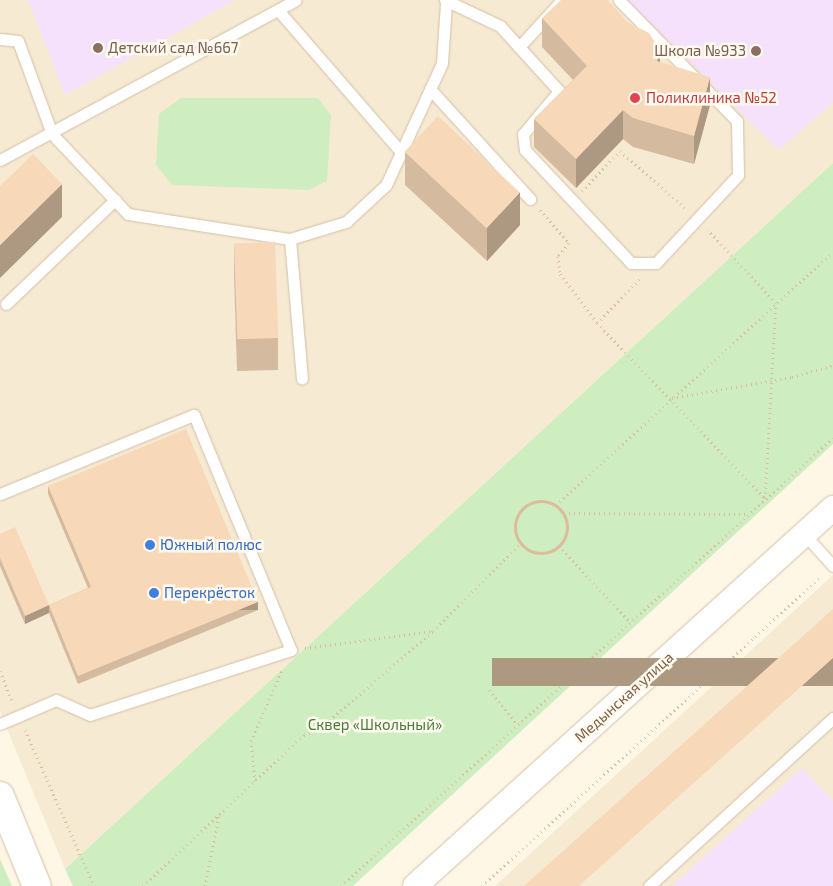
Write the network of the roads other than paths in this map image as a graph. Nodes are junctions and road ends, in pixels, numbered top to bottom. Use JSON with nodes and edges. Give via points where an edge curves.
{"nodes":[{"id":1,"x":296,"y":0,"type":"edge"},
{"id":2,"x":562,"y":0,"type":"edge"},
{"id":3,"x":619,"y":0,"type":"edge"},
{"id":4,"x":446,"y":1,"type":"edge"},
{"id":5,"x":278,"y":10,"type":"junction"},
{"id":6,"x":0,"y":39,"type":"edge"},
{"id":7,"x":519,"y":47,"type":"junction"},
{"id":8,"x":430,"y":89,"type":"junction"},
{"id":9,"x":52,"y":134,"type":"junction"},
{"id":10,"x":401,"y":152,"type":"junction"},
{"id":11,"x":0,"y":160,"type":"edge"},
{"id":12,"x":530,"y":199,"type":"road end"},
{"id":13,"x":115,"y":200,"type":"junction"},
{"id":14,"x":290,"y":239,"type":"junction"},
{"id":15,"x":6,"y":304,"type":"dead end"},
{"id":16,"x":302,"y":378,"type":"dead end"},
{"id":17,"x":0,"y":494,"type":"edge"},
{"id":18,"x":833,"y":508,"type":"edge"},
{"id":19,"x":804,"y":534,"type":"junction"},
{"id":20,"x":833,"y":566,"type":"edge"},
{"id":21,"x":833,"y":718,"type":"edge"},
{"id":22,"x":0,"y":724,"type":"edge"},
{"id":23,"x":0,"y":796,"type":"edge"},
{"id":24,"x":37,"y":886,"type":"edge"},
{"id":25,"x":415,"y":886,"type":"edge"},
{"id":26,"x":649,"y":886,"type":"edge"}],
"edges":[{"from":1,"to":5,"type":"lane"},
{"from":2,"to":7,"type":"lane"},
{"from":3,"to":7,"type":"lane","via":[[737,121],[738,175],[656,263],[631,262],[526,150],[523,134],[559,91]]},
{"from":4,"to":7,"type":"lane","via":[[500,26]]},
{"from":4,"to":8,"type":"lane","via":[[442,63]]},
{"from":5,"to":9,"type":"lane"},
{"from":5,"to":10,"type":"lane"},
{"from":6,"to":9,"type":"lane","via":[[18,41]]},
{"from":8,"to":10,"type":"lane"},
{"from":8,"to":12,"type":"lane"},
{"from":9,"to":11,"type":"lane"},
{"from":9,"to":13,"type":"lane"},
{"from":10,"to":14,"type":"lane","via":[[386,185],[346,222]]},
{"from":13,"to":14,"type":"lane","via":[[128,214]]},
{"from":13,"to":15,"type":"lane"},
{"from":14,"to":16,"type":"lane"},
{"from":17,"to":22,"type":"lane","via":[[194,414],[291,650],[90,716],[56,700]]},
{"from":18,"to":19,"type":"street","name":"Медынская улица"},
{"from":19,"to":20,"type":"lane"},
{"from":19,"to":25,"type":"street","name":"Медынская улица"},
{"from":21,"to":26,"type":"lane"},
{"from":23,"to":24,"type":"street"}]}
